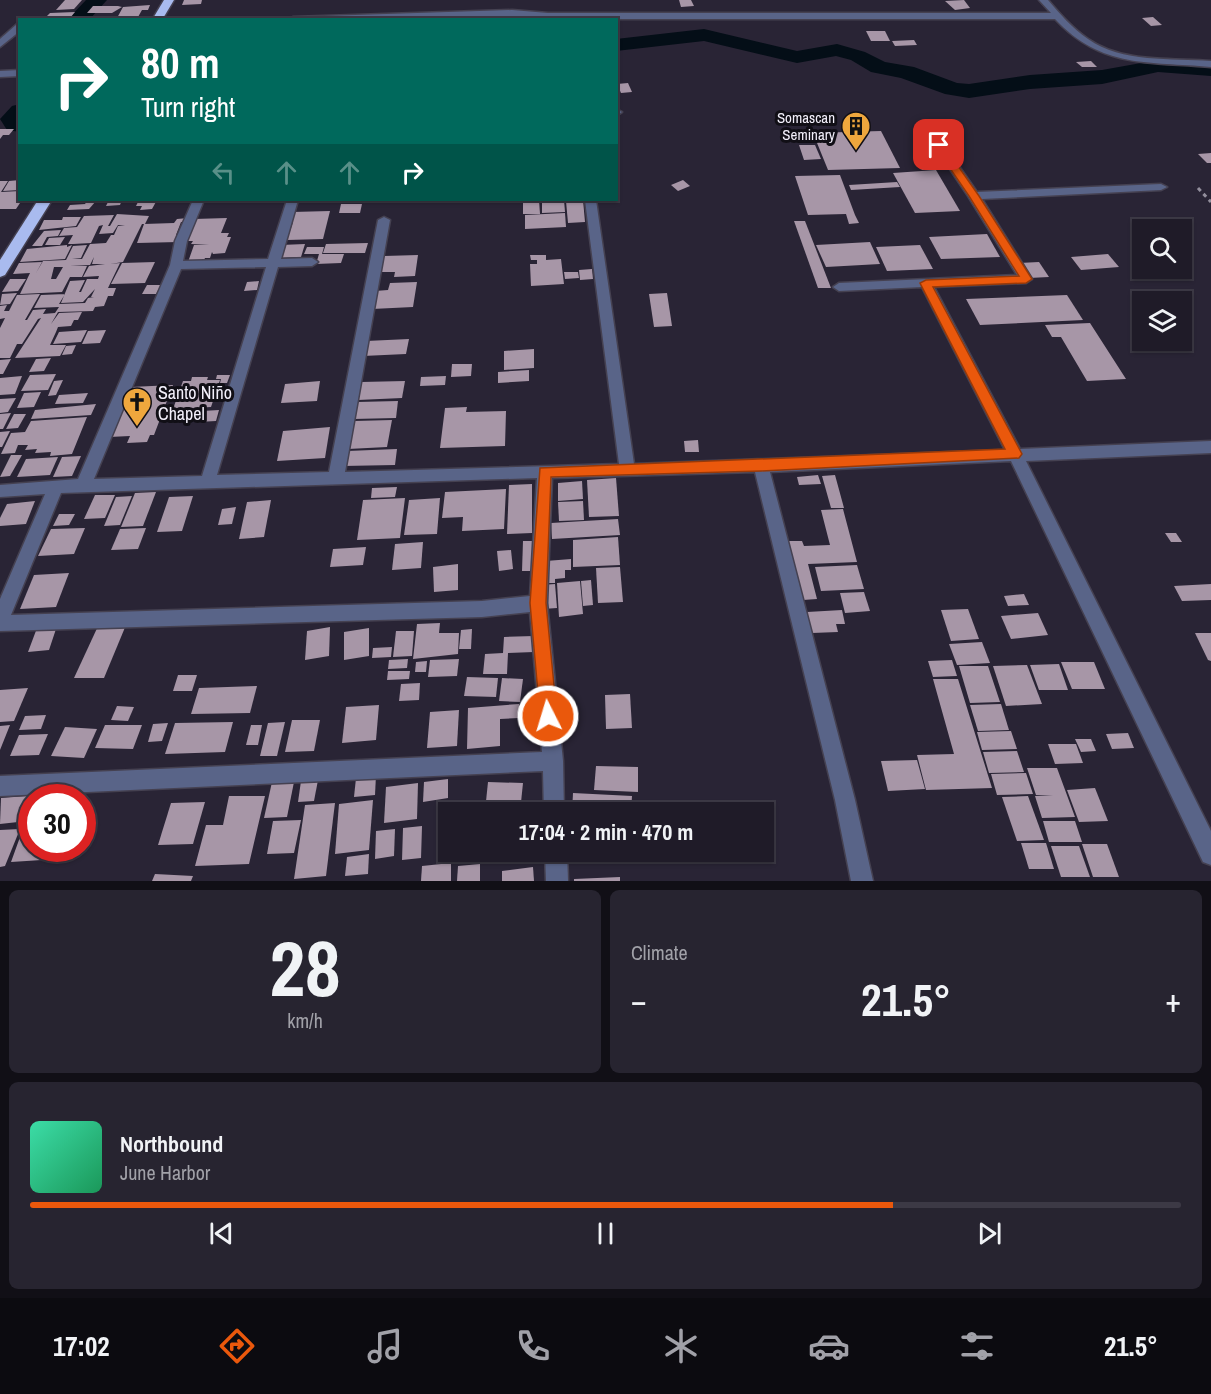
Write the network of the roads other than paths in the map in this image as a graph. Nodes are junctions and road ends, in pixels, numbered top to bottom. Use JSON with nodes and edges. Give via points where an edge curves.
{"nodes":[{"id":1,"x":169,"y":0,"type":"edge"},
{"id":2,"x":1043,"y":0,"type":"edge"},
{"id":3,"x":1058,"y":16,"type":"junction"},
{"id":4,"x":159,"y":18,"type":"edge"},
{"id":5,"x":356,"y":18,"type":"edge"},
{"id":6,"x":18,"y":28,"type":"edge"},
{"id":7,"x":0,"y":44,"type":"edge"},
{"id":8,"x":1211,"y":64,"type":"edge"},
{"id":9,"x":0,"y":74,"type":"edge"},
{"id":10,"x":18,"y":74,"type":"edge"},
{"id":11,"x":927,"y":128,"type":"dead end"},
{"id":12,"x":1161,"y":187,"type":"dead end"},
{"id":13,"x":974,"y":196,"type":"junction"},
{"id":14,"x":44,"y":201,"type":"edge"},
{"id":15,"x":198,"y":201,"type":"edge"},
{"id":16,"x":293,"y":201,"type":"edge"},
{"id":17,"x":590,"y":201,"type":"edge"},
{"id":18,"x":384,"y":220,"type":"dead end"},
{"id":19,"x":312,"y":262,"type":"dead end"},
{"id":20,"x":273,"y":263,"type":"junction"},
{"id":21,"x":176,"y":265,"type":"junction"},
{"id":22,"x":0,"y":272,"type":"edge"},
{"id":23,"x":926,"y":283,"type":"junction"},
{"id":24,"x":840,"y":287,"type":"dead end"},
{"id":25,"x":1211,"y":447,"type":"edge"},
{"id":26,"x":1015,"y":454,"type":"junction"},
{"id":27,"x":761,"y":466,"type":"junction"},
{"id":28,"x":627,"y":469,"type":"junction"},
{"id":29,"x":544,"y":472,"type":"junction"},
{"id":30,"x":336,"y":477,"type":"junction"},
{"id":31,"x":208,"y":481,"type":"junction"},
{"id":32,"x":83,"y":485,"type":"junction"},
{"id":33,"x":55,"y":488,"type":"junction"},
{"id":34,"x":0,"y":490,"type":"edge"},
{"id":35,"x":538,"y":603,"type":"junction"},
{"id":36,"x":0,"y":622,"type":"edge"},
{"id":37,"x":552,"y":761,"type":"junction"},
{"id":38,"x":0,"y":786,"type":"edge"},
{"id":39,"x":554,"y":802,"type":"edge"},
{"id":40,"x":1211,"y":854,"type":"edge"},
{"id":41,"x":556,"y":862,"type":"edge"},
{"id":42,"x":557,"y":881,"type":"edge"},
{"id":43,"x":862,"y":881,"type":"edge"}],
"edges":[{"from":1,"to":4,"type":"highway"},
{"from":2,"to":3,"type":"street"},
{"from":3,"to":5,"type":"street","via":[[512,13]]},
{"from":3,"to":8,"type":"street","via":[[1082,39],[1102,50]]},
{"from":6,"to":7,"type":"street"},
{"from":9,"to":10,"type":"street"},
{"from":11,"to":13,"type":"street"},
{"from":12,"to":13,"type":"street"},
{"from":13,"to":23,"type":"street","via":[[1026,279]]},
{"from":14,"to":22,"type":"highway"},
{"from":15,"to":21,"type":"street","via":[[180,241]]},
{"from":16,"to":20,"type":"street"},
{"from":17,"to":28,"type":"street"},
{"from":18,"to":30,"type":"street"},
{"from":19,"to":20,"type":"street"},
{"from":20,"to":21,"type":"street"},
{"from":20,"to":31,"type":"street"},
{"from":21,"to":32,"type":"street"},
{"from":23,"to":24,"type":"street"},
{"from":23,"to":26,"type":"street"},
{"from":25,"to":26,"type":"street"},
{"from":26,"to":27,"type":"street"},
{"from":26,"to":40,"type":"street"},
{"from":27,"to":28,"type":"street"},
{"from":27,"to":43,"type":"street"},
{"from":28,"to":29,"type":"street"},
{"from":29,"to":30,"type":"street"},
{"from":29,"to":35,"type":"street"},
{"from":30,"to":31,"type":"street"},
{"from":31,"to":32,"type":"street"},
{"from":32,"to":33,"type":"street"},
{"from":33,"to":34,"type":"street"},
{"from":33,"to":36,"type":"street"},
{"from":35,"to":36,"type":"street","via":[[482,609]]},
{"from":35,"to":37,"type":"street"},
{"from":37,"to":38,"type":"street"},
{"from":37,"to":39,"type":"street"},
{"from":41,"to":42,"type":"street"}]}
